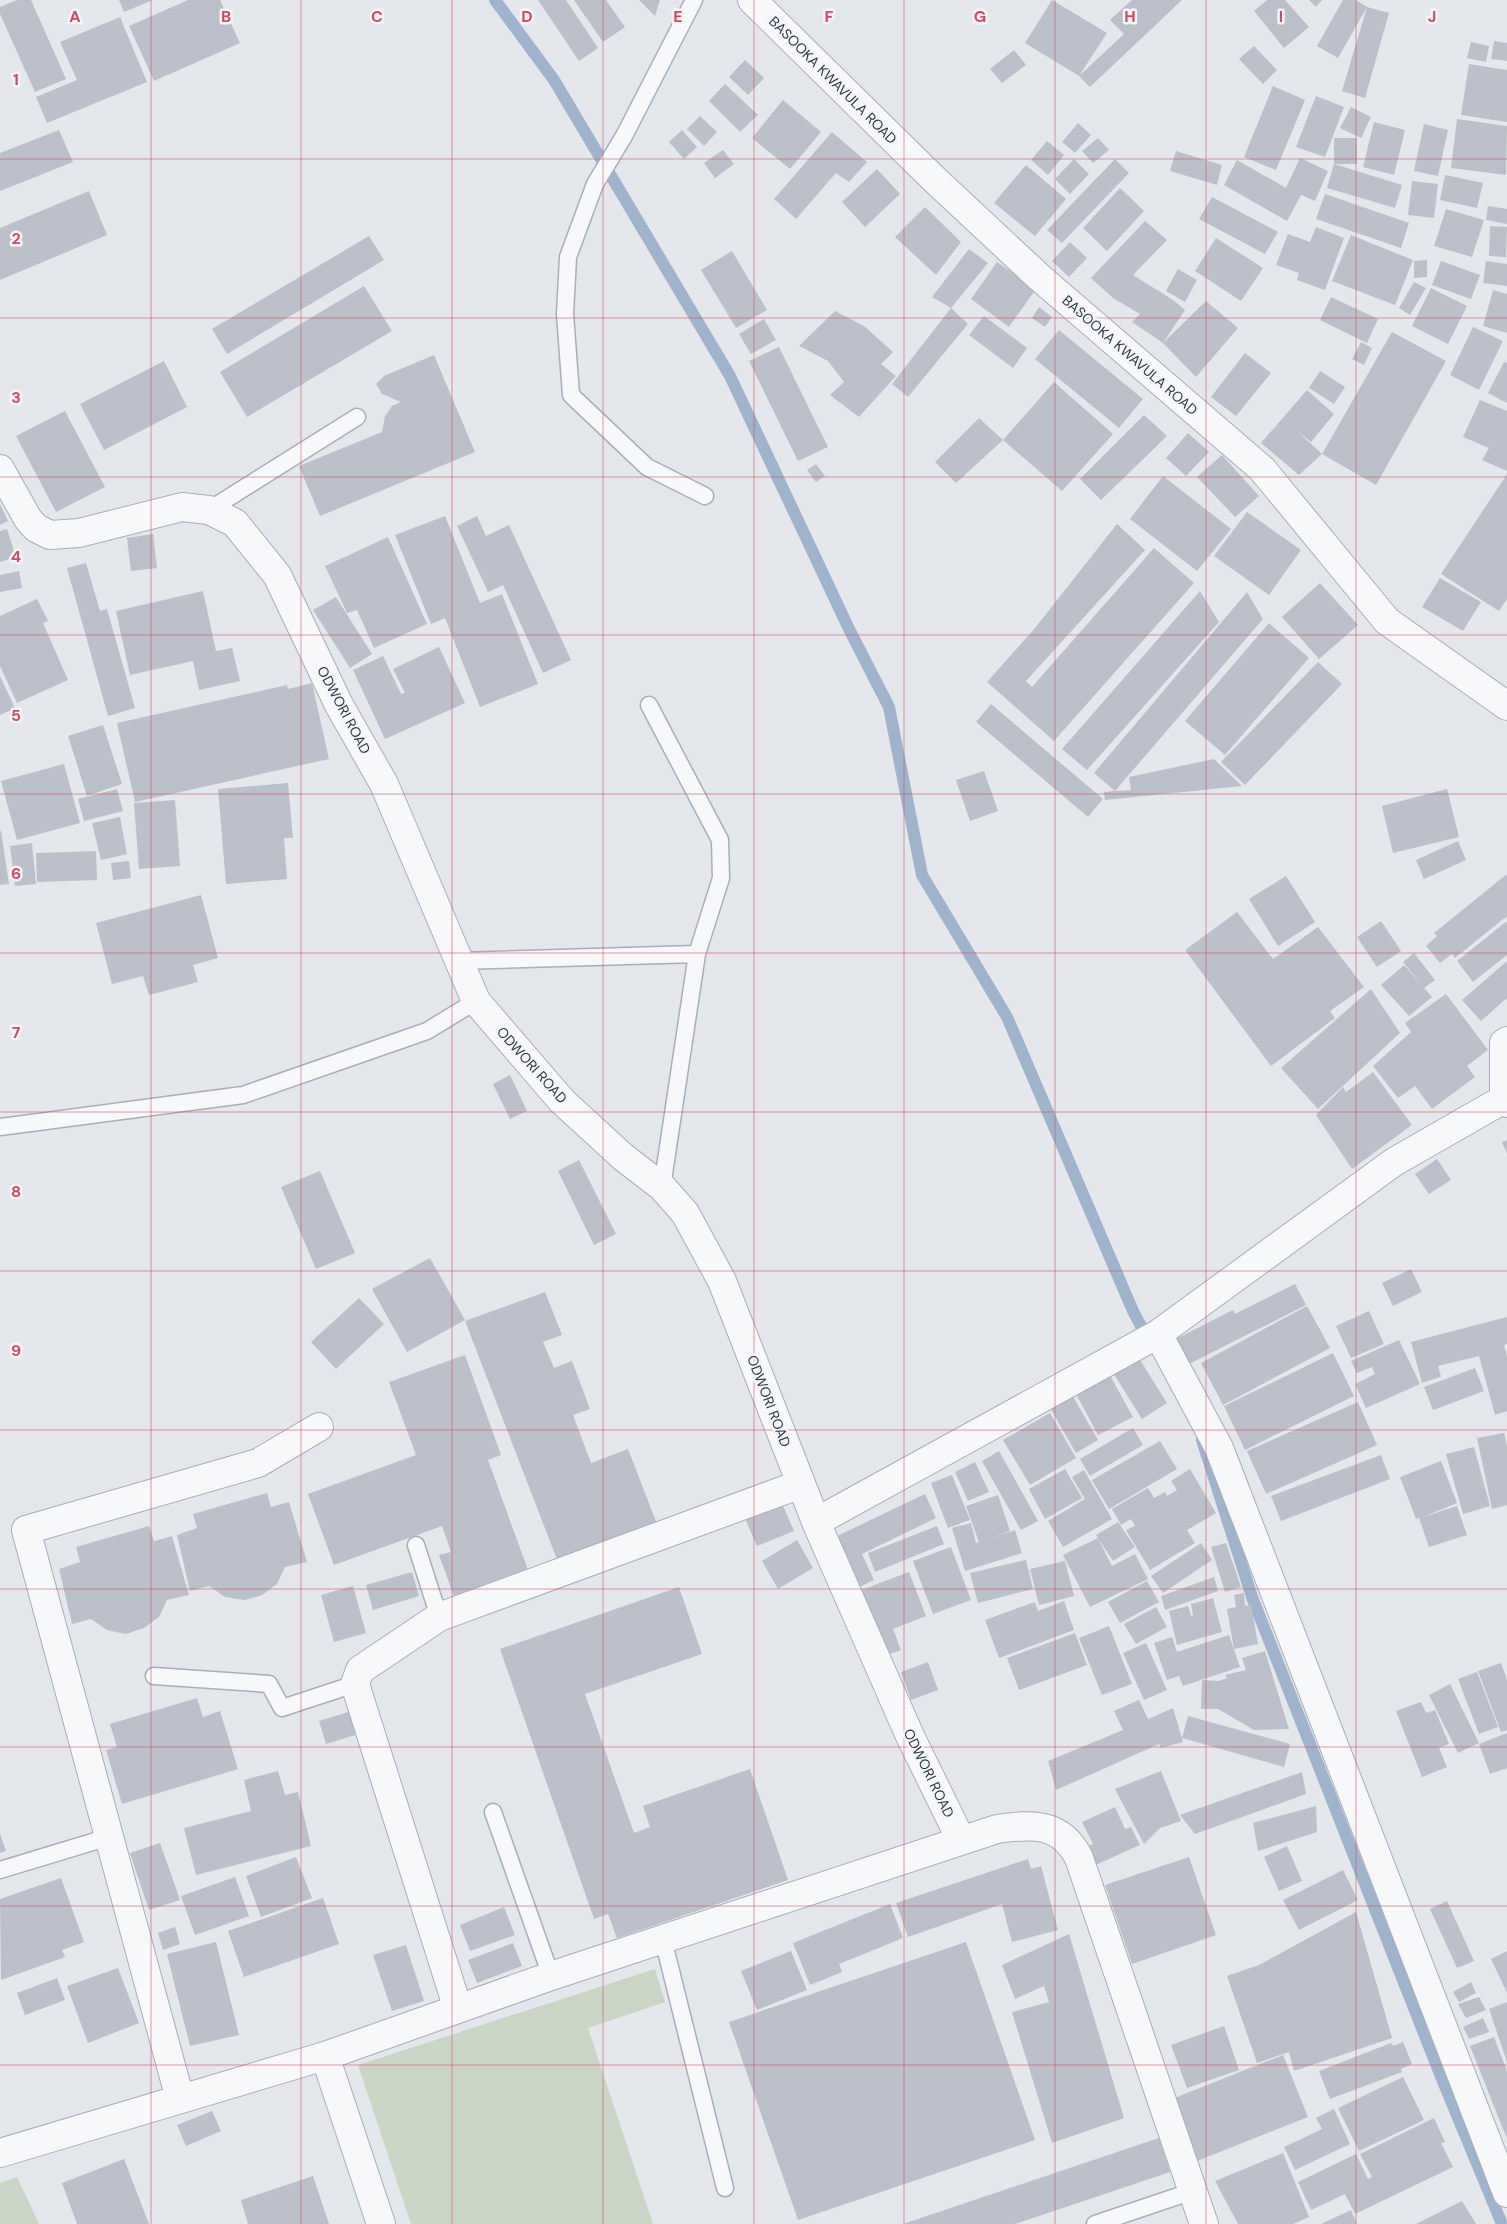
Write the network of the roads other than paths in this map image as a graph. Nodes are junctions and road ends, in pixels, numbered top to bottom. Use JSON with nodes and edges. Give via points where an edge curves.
{"nodes":[{"id":1,"x":694,"y":0,"type":"edge"},
{"id":2,"x":752,"y":0,"type":"edge"},
{"id":3,"x":357,"y":417,"type":"dead end"},
{"id":4,"x":0,"y":469,"type":"edge"},
{"id":5,"x":704,"y":496,"type":"dead end"},
{"id":6,"x":209,"y":510,"type":"junction"},
{"id":7,"x":649,"y":705,"type":"dead end"},
{"id":8,"x":1507,"y":706,"type":"edge"},
{"id":9,"x":697,"y":954,"type":"junction"},
{"id":10,"x":460,"y":961,"type":"junction"},
{"id":11,"x":476,"y":1001,"type":"junction"},
{"id":12,"x":1507,"y":1041,"type":"edge"},
{"id":13,"x":1505,"y":1101,"type":"edge"},
{"id":14,"x":0,"y":1127,"type":"edge"},
{"id":15,"x":662,"y":1187,"type":"junction"},
{"id":16,"x":1158,"y":1334,"type":"junction"},
{"id":17,"x":319,"y":1427,"type":"dead end"},
{"id":18,"x":801,"y":1484,"type":"junction"},
{"id":19,"x":816,"y":1522,"type":"junction"},
{"id":20,"x":416,"y":1545,"type":"dead end"},
{"id":21,"x":439,"y":1617,"type":"junction"},
{"id":22,"x":154,"y":1676,"type":"dead end"},
{"id":23,"x":355,"y":1684,"type":"junction"},
{"id":24,"x":493,"y":1812,"type":"dead end"},
{"id":25,"x":109,"y":1837,"type":"junction"},
{"id":26,"x":961,"y":1840,"type":"junction"},
{"id":27,"x":0,"y":1870,"type":"edge"},
{"id":28,"x":663,"y":1939,"type":"junction"},
{"id":29,"x":551,"y":1976,"type":"junction"},
{"id":30,"x":458,"y":2009,"type":"junction"},
{"id":31,"x":325,"y":2056,"type":"junction"},
{"id":32,"x":180,"y":2099,"type":"junction"},
{"id":33,"x":0,"y":2153,"type":"edge"},
{"id":34,"x":725,"y":2188,"type":"dead end"},
{"id":35,"x":1193,"y":2191,"type":"junction"},
{"id":36,"x":1507,"y":2193,"type":"edge"},
{"id":37,"x":381,"y":2224,"type":"edge"},
{"id":38,"x":1096,"y":2224,"type":"edge"},
{"id":39,"x":1204,"y":2224,"type":"edge"}],
"edges":[{"from":1,"to":5,"type":"lane","via":[[624,136],[595,184],[568,257],[565,314],[571,395],[648,467]]},
{"from":2,"to":8,"type":"street","name":"BASOOKA KWAVULA ROAD","via":[[1039,277],[1262,469],[1387,621]]},
{"from":3,"to":6,"type":"lane"},
{"from":4,"to":6,"type":"street","name":"ODWORI ROAD","via":[[28,519],[36,528],[50,535],[79,534],[182,507]]},
{"from":6,"to":10,"type":"street","name":"ODWORI ROAD","via":[[235,522],[276,575],[339,705],[384,784]]},
{"from":7,"to":9,"type":"lane","via":[[720,840],[720,878]]},
{"from":9,"to":10,"type":"lane"},
{"from":9,"to":15,"type":"lane"},
{"from":10,"to":11,"type":"street","name":"ODWORI ROAD"},
{"from":11,"to":14,"type":"lane","via":[[427,1031],[243,1096]]},
{"from":11,"to":15,"type":"street","name":"ODWORI ROAD","via":[[562,1101],[623,1157]]},
{"from":12,"to":13,"type":"street","via":[[1504,1043]]},
{"from":13,"to":16,"type":"street","via":[[1394,1162]]},
{"from":15,"to":18,"type":"street","name":"ODWORI ROAD","via":[[685,1212],[722,1280]]},
{"from":16,"to":19,"type":"street"},
{"from":16,"to":36,"type":"street","via":[[1219,1448]]},
{"from":17,"to":25,"type":"street","via":[[258,1463],[26,1530]]},
{"from":18,"to":19,"type":"street","name":"ODWORI ROAD"},
{"from":18,"to":21,"type":"street"},
{"from":19,"to":26,"type":"street","name":"ODWORI ROAD","via":[[910,1736]]},
{"from":20,"to":21,"type":"lane"},
{"from":21,"to":23,"type":"street","via":[[360,1670]]},
{"from":22,"to":23,"type":"lane","via":[[269,1684],[282,1708]]},
{"from":23,"to":30,"type":"street"},
{"from":24,"to":29,"type":"lane"},
{"from":25,"to":27,"type":"lane"},
{"from":25,"to":32,"type":"street"},
{"from":26,"to":28,"type":"street"},
{"from":26,"to":35,"type":"street","via":[[1019,1826],[1039,1827],[1071,1842]]},
{"from":28,"to":29,"type":"street"},
{"from":28,"to":34,"type":"lane"},
{"from":29,"to":30,"type":"street"},
{"from":30,"to":31,"type":"street"},
{"from":31,"to":32,"type":"street"},
{"from":31,"to":37,"type":"street"},
{"from":32,"to":33,"type":"street"},
{"from":35,"to":38,"type":"lane"},
{"from":35,"to":39,"type":"street"}]}
